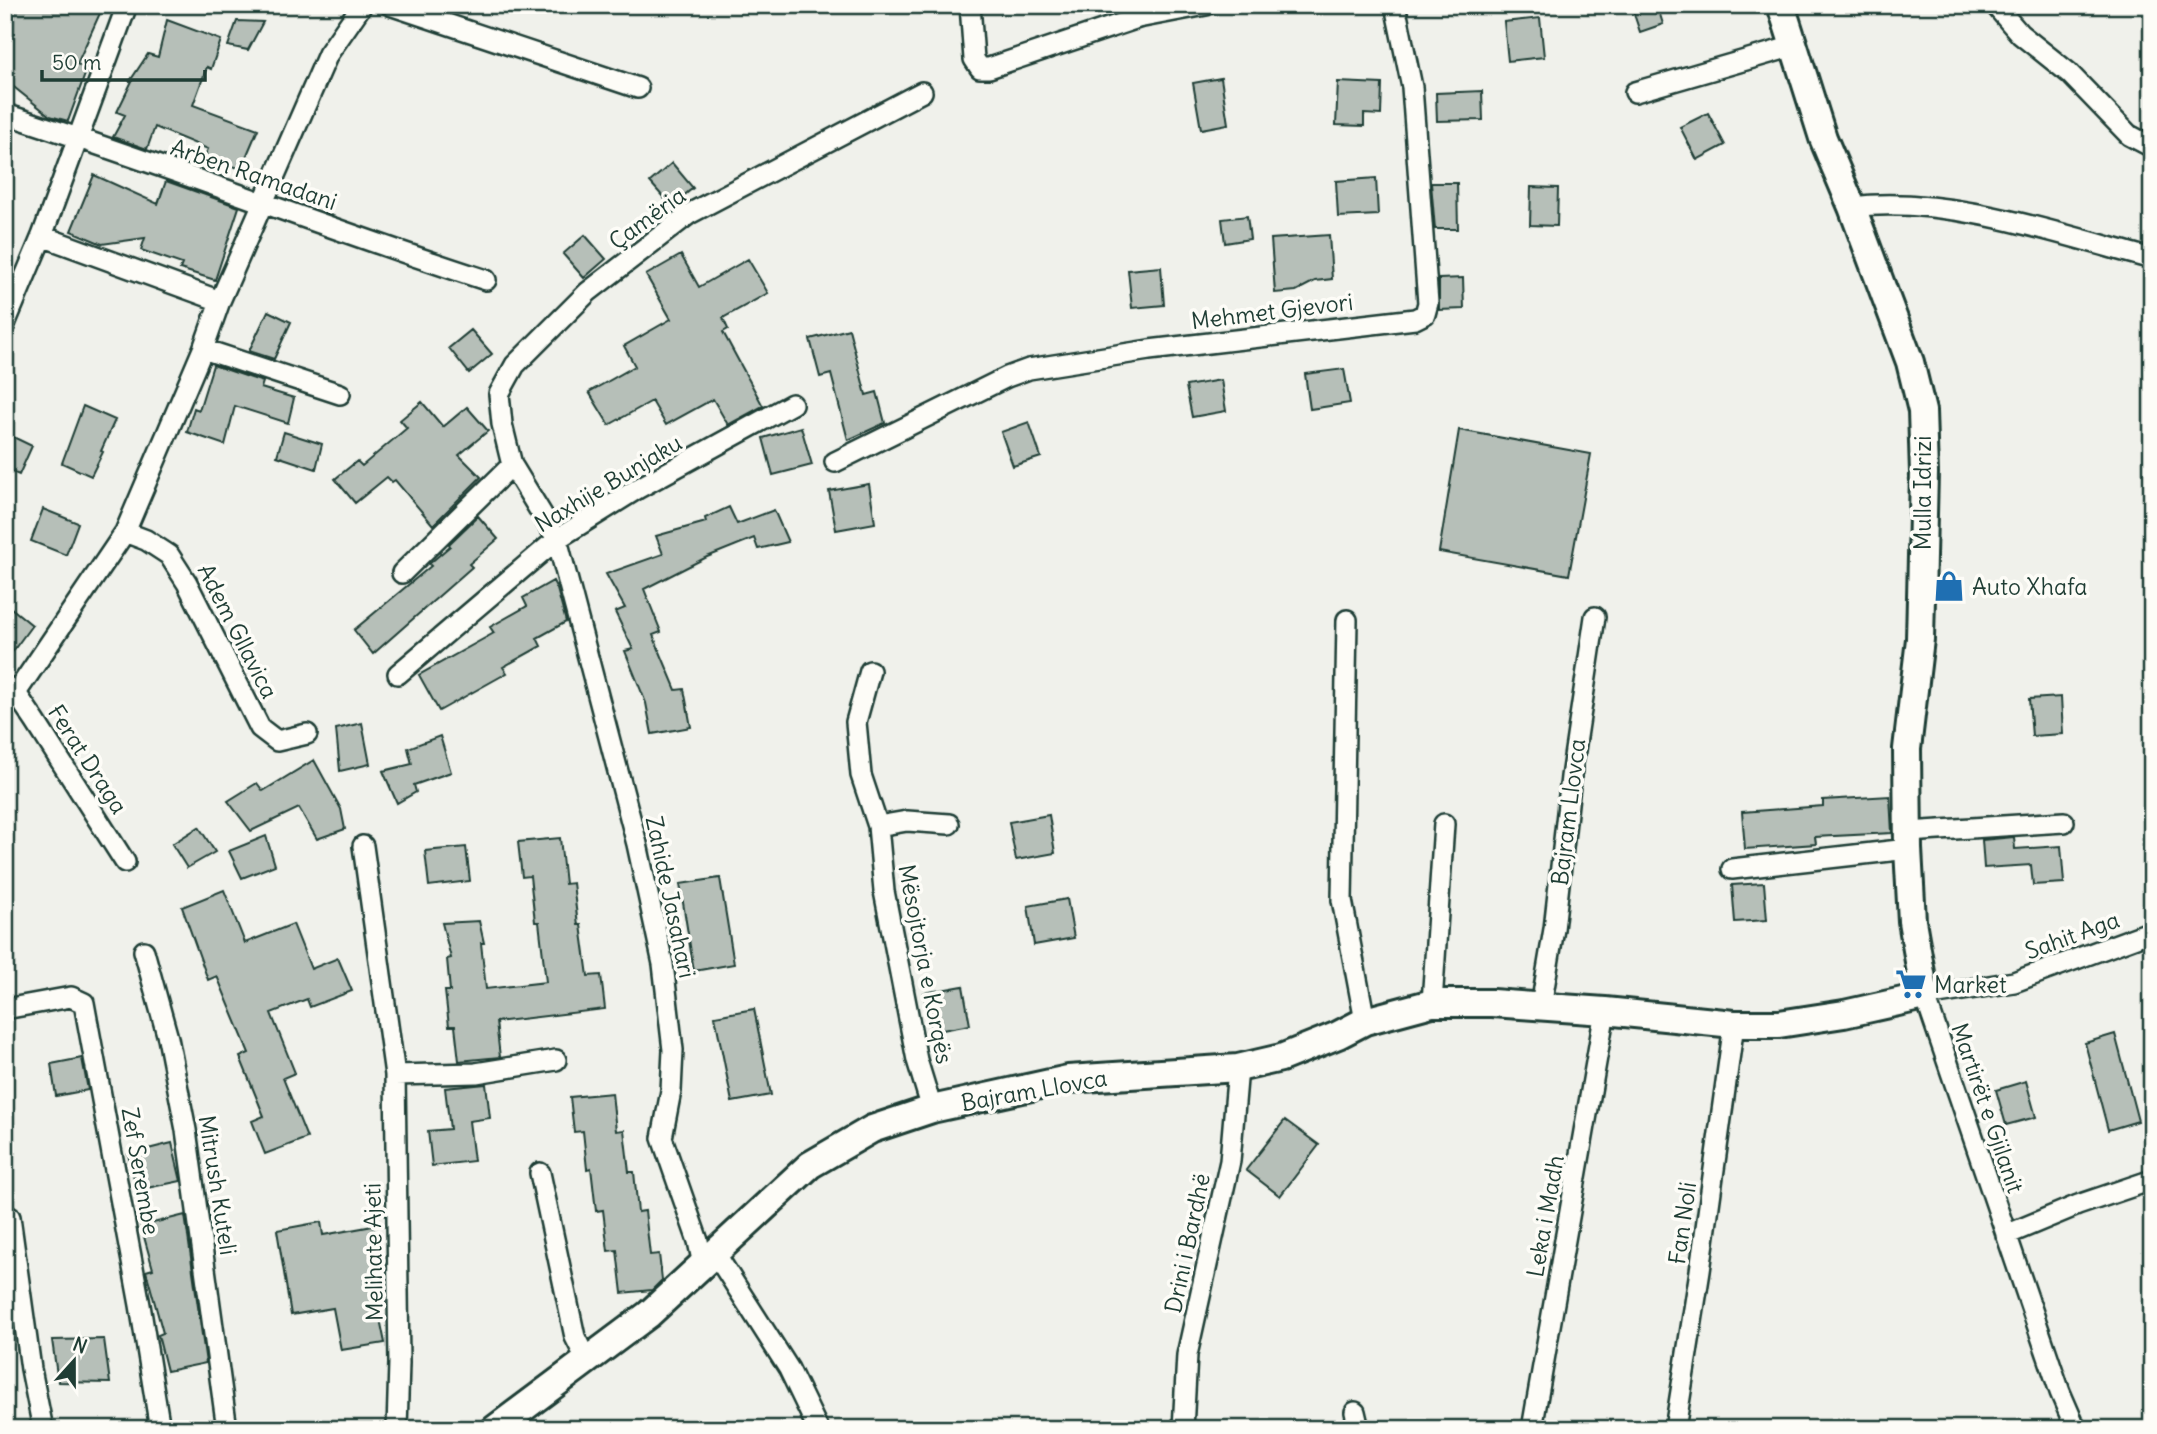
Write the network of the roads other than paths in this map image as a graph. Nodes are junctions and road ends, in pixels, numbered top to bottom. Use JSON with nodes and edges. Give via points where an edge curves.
{"nodes":[{"id":1,"x":127,"y":5,"type":"edge"},
{"id":2,"x":362,"y":5,"type":"edge"},
{"id":3,"x":390,"y":5,"type":"edge"},
{"id":4,"x":970,"y":5,"type":"edge"},
{"id":5,"x":1206,"y":5,"type":"edge"},
{"id":6,"x":1395,"y":5,"type":"edge"},
{"id":7,"x":1781,"y":5,"type":"edge"},
{"id":8,"x":1995,"y":5,"type":"edge"},
{"id":9,"x":1794,"y":46,"type":"junction"},
{"id":10,"x":638,"y":88,"type":"dead end"},
{"id":11,"x":922,"y":92,"type":"dead end"},
{"id":12,"x":1635,"y":92,"type":"dead end"},
{"id":13,"x":5,"y":114,"type":"edge"},
{"id":14,"x":77,"y":137,"type":"junction"},
{"id":15,"x":2152,"y":147,"type":"edge"},
{"id":16,"x":264,"y":202,"type":"junction"},
{"id":17,"x":1852,"y":207,"type":"junction"},
{"id":18,"x":42,"y":236,"type":"junction"},
{"id":19,"x":2152,"y":259,"type":"edge"},
{"id":20,"x":486,"y":280,"type":"dead end"},
{"id":21,"x":220,"y":301,"type":"junction"},
{"id":22,"x":5,"y":324,"type":"edge"},
{"id":23,"x":202,"y":349,"type":"junction"},
{"id":24,"x":340,"y":394,"type":"dead end"},
{"id":25,"x":792,"y":404,"type":"dead end"},
{"id":26,"x":835,"y":462,"type":"dead end"},
{"id":27,"x":512,"y":465,"type":"junction"},
{"id":28,"x":125,"y":532,"type":"junction"},
{"id":29,"x":557,"y":539,"type":"junction"},
{"id":30,"x":402,"y":573,"type":"dead end"},
{"id":31,"x":1595,"y":617,"type":"dead end"},
{"id":32,"x":1347,"y":620,"type":"dead end"},
{"id":33,"x":870,"y":671,"type":"dead end"},
{"id":34,"x":398,"y":674,"type":"dead end"},
{"id":35,"x":11,"y":690,"type":"edge"},
{"id":36,"x":307,"y":734,"type":"dead end"},
{"id":37,"x":2064,"y":822,"type":"dead end"},
{"id":38,"x":949,"y":824,"type":"dead end"},
{"id":39,"x":1444,"y":824,"type":"dead end"},
{"id":40,"x":877,"y":826,"type":"junction"},
{"id":41,"x":1908,"y":841,"type":"junction"},
{"id":42,"x":363,"y":846,"type":"dead end"},
{"id":43,"x":125,"y":862,"type":"dead end"},
{"id":44,"x":1732,"y":869,"type":"dead end"},
{"id":45,"x":2152,"y":931,"type":"edge"},
{"id":46,"x":144,"y":951,"type":"dead end"},
{"id":47,"x":1924,"y":996,"type":"junction"},
{"id":48,"x":1432,"y":1003,"type":"junction"},
{"id":49,"x":1541,"y":1006,"type":"junction"},
{"id":50,"x":5,"y":1009,"type":"edge"},
{"id":51,"x":1605,"y":1011,"type":"junction"},
{"id":52,"x":1365,"y":1021,"type":"junction"},
{"id":53,"x":1734,"y":1024,"type":"junction"},
{"id":54,"x":556,"y":1060,"type":"dead end"},
{"id":55,"x":1238,"y":1068,"type":"junction"},
{"id":56,"x":395,"y":1075,"type":"junction"},
{"id":57,"x":932,"y":1109,"type":"junction"},
{"id":58,"x":540,"y":1173,"type":"dead end"},
{"id":59,"x":2152,"y":1180,"type":"edge"},
{"id":60,"x":10,"y":1217,"type":"dead end"},
{"id":61,"x":2006,"y":1236,"type":"junction"},
{"id":62,"x":709,"y":1259,"type":"junction"},
{"id":63,"x":586,"y":1359,"type":"junction"},
{"id":64,"x":43,"y":1429,"type":"edge"},
{"id":65,"x":160,"y":1429,"type":"edge"},
{"id":66,"x":227,"y":1429,"type":"edge"},
{"id":67,"x":397,"y":1429,"type":"edge"},
{"id":68,"x":495,"y":1429,"type":"edge"},
{"id":69,"x":818,"y":1429,"type":"edge"},
{"id":70,"x":1184,"y":1429,"type":"edge"},
{"id":71,"x":1532,"y":1429,"type":"edge"},
{"id":72,"x":1675,"y":1429,"type":"edge"},
{"id":73,"x":2076,"y":1429,"type":"edge"}],
"edges":[{"from":1,"to":14,"type":"street"},
{"from":2,"to":16,"type":"street","via":[[328,54]]},
{"from":3,"to":10,"type":"street"},
{"from":4,"to":5,"type":"street","via":[[974,59],[980,68],[989,68],[1138,19]]},
{"from":6,"to":26,"type":"street","name":"Mehmet Gjevori","via":[[1412,86],[1428,303],[1424,314],[1415,319],[1029,369]]},
{"from":7,"to":9,"type":"street","name":"Mulla Idrizi"},
{"from":8,"to":15,"type":"street","via":[[2129,135]]},
{"from":9,"to":12,"type":"street"},
{"from":9,"to":17,"type":"street","name":"Mulla Idrizi","via":[[1823,138]]},
{"from":11,"to":27,"type":"street","name":"Çamëria","via":[[689,214],[588,292],[514,365],[499,394]]},
{"from":13,"to":14,"type":"street","name":"Arben Ramadani"},
{"from":14,"to":16,"type":"street","name":"Arben Ramadani"},
{"from":14,"to":18,"type":"street"},
{"from":16,"to":20,"type":"street","name":"Arben Ramadani"},
{"from":16,"to":21,"type":"street"},
{"from":17,"to":19,"type":"street","via":[[1881,204],[1973,213]]},
{"from":17,"to":41,"type":"street","name":"Mulla Idrizi","via":[[1910,362],[1922,411],[1920,639],[1908,749]]},
{"from":18,"to":21,"type":"street"},
{"from":18,"to":22,"type":"street"},
{"from":21,"to":23,"type":"street"},
{"from":23,"to":24,"type":"street"},
{"from":23,"to":28,"type":"street"},
{"from":25,"to":29,"type":"street","name":"Naxhije Bunjaku","via":[[637,489]]},
{"from":27,"to":29,"type":"street","name":"Çamëria"},
{"from":27,"to":30,"type":"street"},
{"from":28,"to":35,"type":"street"},
{"from":28,"to":36,"type":"street","name":"Adem Gllavica","via":[[169,555],[260,728],[277,741]]},
{"from":29,"to":34,"type":"street","name":"Naxhije Bunjaku"},
{"from":29,"to":62,"type":"street","name":"Zahide Jasahari","via":[[637,844],[663,964],[673,1050],[662,1138],[698,1241]]},
{"from":31,"to":49,"type":"street","name":"Bajram Llovca"},
{"from":32,"to":52,"type":"street","via":[[1342,900]]},
{"from":33,"to":40,"type":"street","name":"Mësojtorja e Korqës","via":[[856,722],[860,775]]},
{"from":35,"to":43,"type":"street","name":"Ferat Draga"},
{"from":37,"to":41,"type":"street"},
{"from":38,"to":40,"type":"street","via":[[907,821]]},
{"from":39,"to":48,"type":"street"},
{"from":40,"to":57,"type":"street","name":"Mësojtorja e Korqës","via":[[886,904]]},
{"from":41,"to":44,"type":"street"},
{"from":41,"to":47,"type":"street","name":"Mulla Idrizi","via":[[1912,922]]},
{"from":42,"to":56,"type":"street","name":"Melihate Ajeti"},
{"from":45,"to":47,"type":"street","name":"Sahit Aga","via":[[2014,982]]},
{"from":46,"to":66,"type":"street","name":"Mitrush Kuteli","via":[[186,1130]]},
{"from":47,"to":53,"type":"street","name":"Bajram Llovca","via":[[1779,1024]]},
{"from":47,"to":61,"type":"street","name":"Martirët e Gjilanit"},
{"from":48,"to":49,"type":"street","name":"Bajram Llovca"},
{"from":48,"to":52,"type":"street","name":"Bajram Llovca"},
{"from":49,"to":51,"type":"street","name":"Bajram Llovca"},
{"from":50,"to":65,"type":"street","name":"Zef Serembe","via":[[71,997],[84,1003]]},
{"from":51,"to":53,"type":"street","name":"Bajram Llovca"},
{"from":51,"to":71,"type":"street","name":"Leka i Madh"},
{"from":52,"to":55,"type":"street","name":"Bajram Llovca","via":[[1281,1058]]},
{"from":53,"to":72,"type":"street","name":"Fan Noli"},
{"from":54,"to":56,"type":"street","via":[[476,1073]]},
{"from":55,"to":57,"type":"street","name":"Bajram Llovca","via":[[1068,1079]]},
{"from":55,"to":70,"type":"street","name":"Drini i Bardhë","via":[[1230,1161],[1187,1355]]},
{"from":56,"to":67,"type":"street","name":"Melihate Ajeti"},
{"from":57,"to":62,"type":"street","name":"Bajram Llovca","via":[[872,1129],[810,1165]]},
{"from":58,"to":63,"type":"street","via":[[575,1337]]},
{"from":59,"to":61,"type":"street"},
{"from":60,"to":64,"type":"street"},
{"from":61,"to":73,"type":"street","name":"Martirët e Gjilanit"},
{"from":62,"to":63,"type":"street","name":"Bajram Llovca","via":[[649,1314]]},
{"from":62,"to":69,"type":"street","via":[[789,1369]]},
{"from":63,"to":68,"type":"street","name":"Bajram Llovca"}]}
